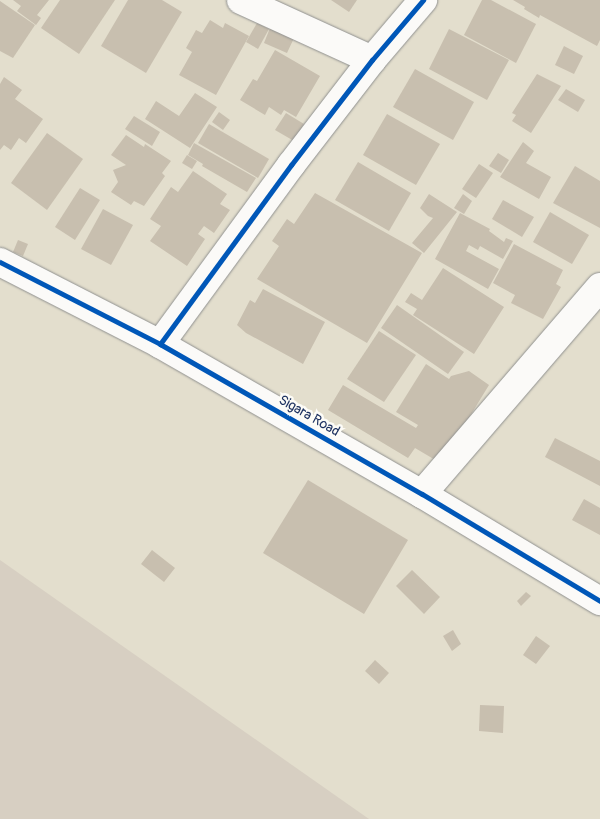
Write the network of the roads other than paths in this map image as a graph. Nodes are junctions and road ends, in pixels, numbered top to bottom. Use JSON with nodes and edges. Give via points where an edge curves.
{"nodes":[{"id":1,"x":241,"y":0,"type":"edge"},
{"id":2,"x":423,"y":0,"type":"edge"},
{"id":3,"x":372,"y":60,"type":"junction"},
{"id":4,"x":0,"y":262,"type":"edge"},
{"id":5,"x":600,"y":287,"type":"edge"},
{"id":6,"x":160,"y":344,"type":"junction"},
{"id":7,"x":422,"y":494,"type":"junction"},
{"id":8,"x":600,"y":601,"type":"edge"}],
"edges":[{"from":1,"to":3,"type":"street"},
{"from":2,"to":3,"type":"street"},
{"from":3,"to":6,"type":"street"},
{"from":4,"to":6,"type":"street","name":"Sigara Road"},
{"from":5,"to":7,"type":"street"},
{"from":6,"to":7,"type":"street","name":"Sigara Road"},
{"from":7,"to":8,"type":"street","name":"Sigara Road"}]}
